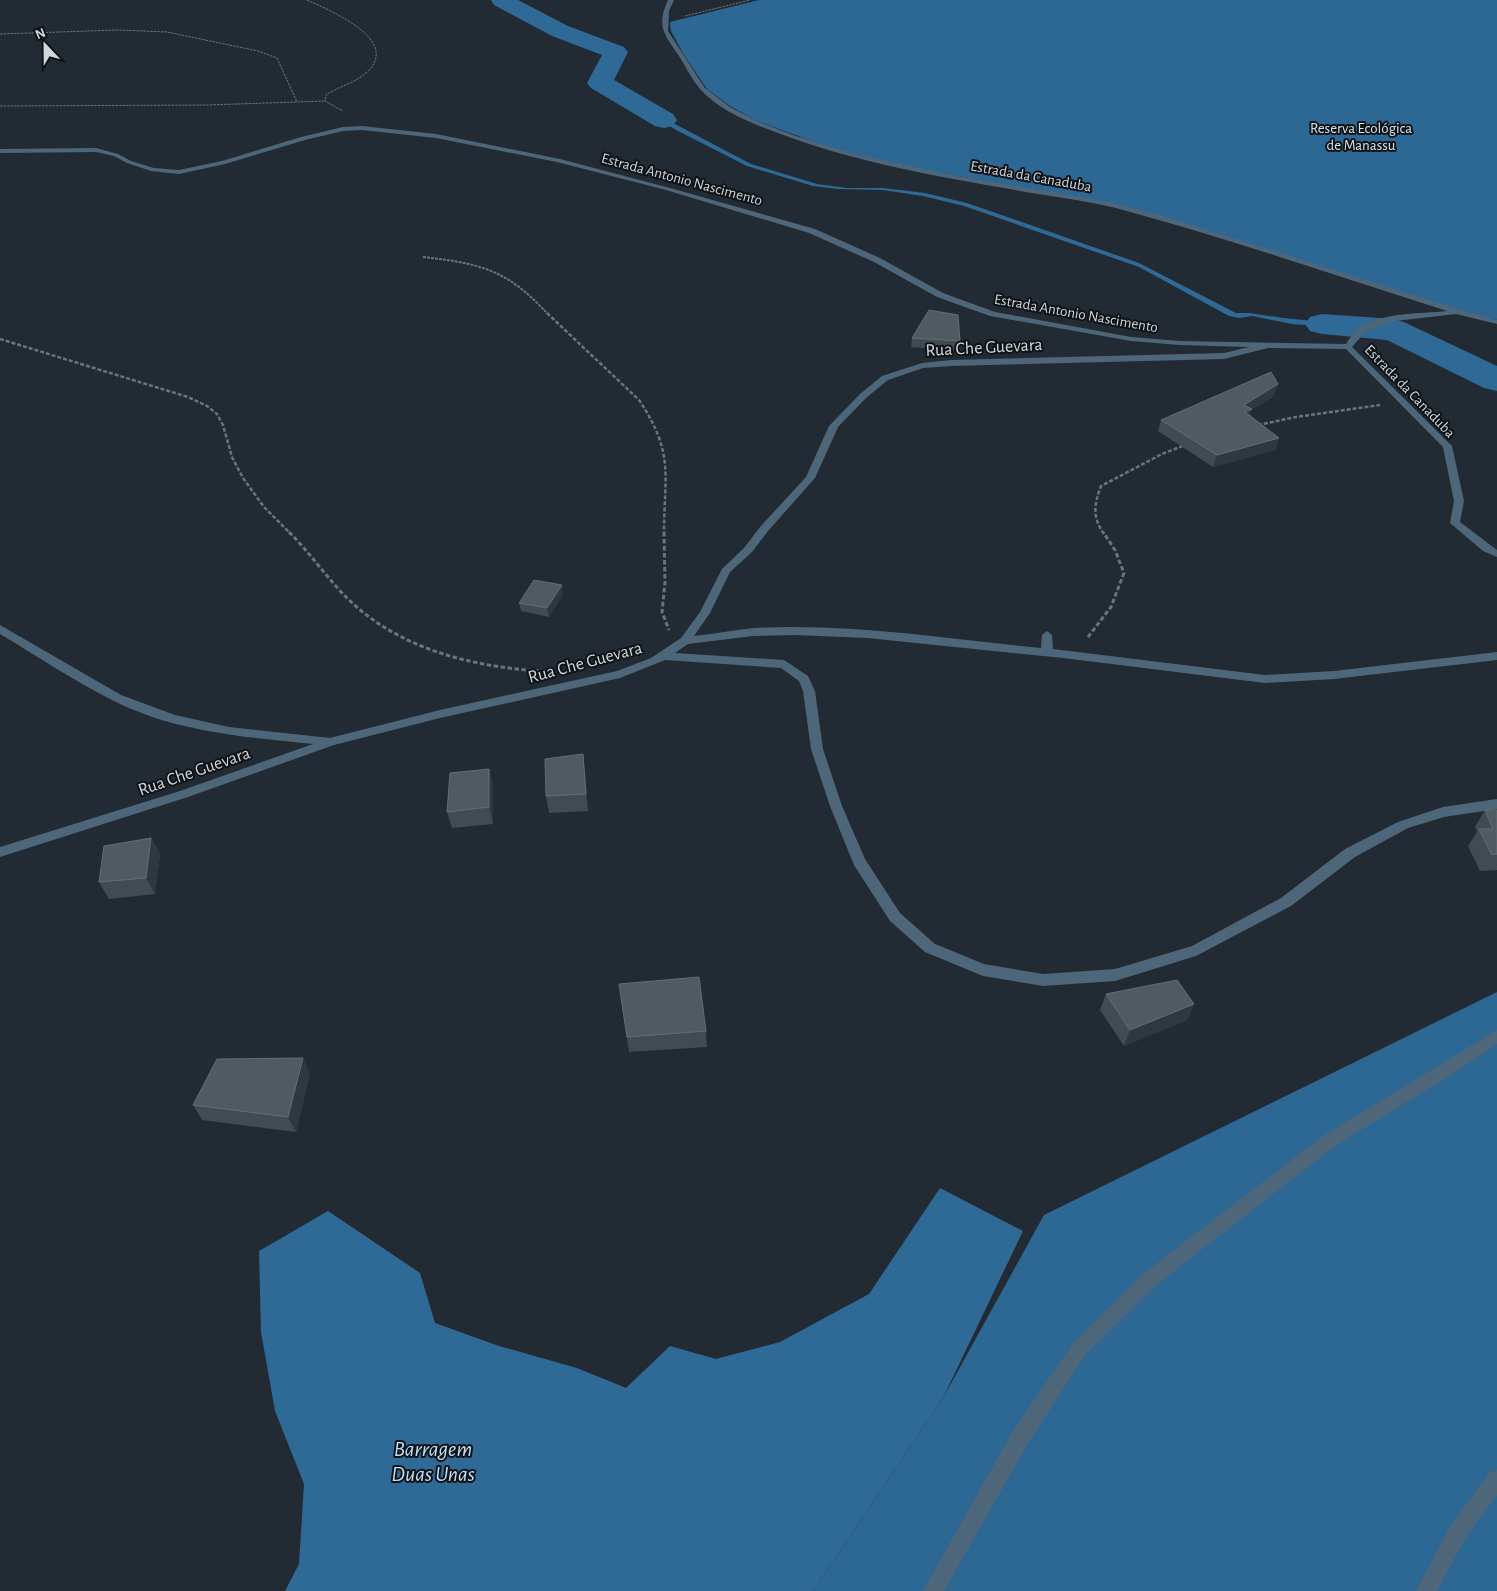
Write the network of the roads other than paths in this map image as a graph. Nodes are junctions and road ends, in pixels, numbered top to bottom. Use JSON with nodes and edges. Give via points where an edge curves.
{"nodes":[{"id":1,"x":671,"y":0,"type":"edge"},
{"id":2,"x":0,"y":151,"type":"edge"},
{"id":3,"x":1458,"y":312,"type":"junction"},
{"id":4,"x":1497,"y":322,"type":"edge"},
{"id":5,"x":1268,"y":346,"type":"junction"},
{"id":6,"x":1348,"y":347,"type":"junction"},
{"id":7,"x":1497,"y":554,"type":"edge"},
{"id":8,"x":0,"y":629,"type":"edge"},
{"id":9,"x":1046,"y":635,"type":"dead end"},
{"id":10,"x":685,"y":640,"type":"junction"},
{"id":11,"x":1047,"y":652,"type":"junction"},
{"id":12,"x":664,"y":656,"type":"junction"},
{"id":13,"x":1497,"y":656,"type":"edge"},
{"id":14,"x":330,"y":742,"type":"junction"},
{"id":15,"x":1497,"y":804,"type":"edge"},
{"id":16,"x":0,"y":852,"type":"edge"},
{"id":17,"x":1497,"y":1036,"type":"edge"},
{"id":18,"x":1497,"y":1479,"type":"edge"},
{"id":19,"x":933,"y":1591,"type":"edge"},
{"id":20,"x":1426,"y":1591,"type":"edge"}],
"edges":[{"from":1,"to":3,"type":"street","name":"Estrada da Canaduba","via":[[666,11],[665,31],[703,89],[728,108],[755,122],[858,157],[1139,212]]},
{"from":2,"to":5,"type":"street","name":"Estrada Antonio Nascimento","via":[[96,150],[154,170],[179,172],[223,163],[326,132],[362,128],[436,136],[558,160],[812,231],[877,260],[940,295],[993,314],[1131,339]]},
{"from":3,"to":4,"type":"street","name":"Estrada da Canaduba"},
{"from":3,"to":6,"type":"street","name":"Estrada da Canaduba","via":[[1370,325],[1358,333]]},
{"from":5,"to":6,"type":"street","name":"Estrada Antonio Nascimento"},
{"from":5,"to":10,"type":"street","name":"Rua Che Guevara","via":[[1224,356],[952,363],[922,366],[885,378],[834,426],[810,478],[726,571],[705,612]]},
{"from":6,"to":7,"type":"street","name":"Estrada da Canaduba","via":[[1446,446],[1459,501],[1455,524]]},
{"from":8,"to":14,"type":"street","via":[[117,698],[173,719],[229,731]]},
{"from":9,"to":11,"type":"street"},
{"from":10,"to":11,"type":"street","via":[[794,631],[867,634]]},
{"from":10,"to":12,"type":"street","name":"Rua Che Guevara"},
{"from":11,"to":13,"type":"street","via":[[1266,679],[1334,675]]},
{"from":12,"to":14,"type":"street","name":"Rua Che Guevara","via":[[620,674]]},
{"from":12,"to":15,"type":"street","via":[[784,664],[804,679],[809,691],[817,749],[859,861],[895,917],[930,948],[983,970],[1043,980],[1115,975],[1196,950],[1286,902],[1350,853],[1403,824],[1443,812]]},
{"from":14,"to":16,"type":"street","name":"Rua Che Guevara","via":[[184,794]]},
{"from":17,"to":19,"type":"street","via":[[1329,1141],[1149,1280],[1079,1349],[1020,1438]]},
{"from":18,"to":20,"type":"street","via":[[1458,1532]]}]}
